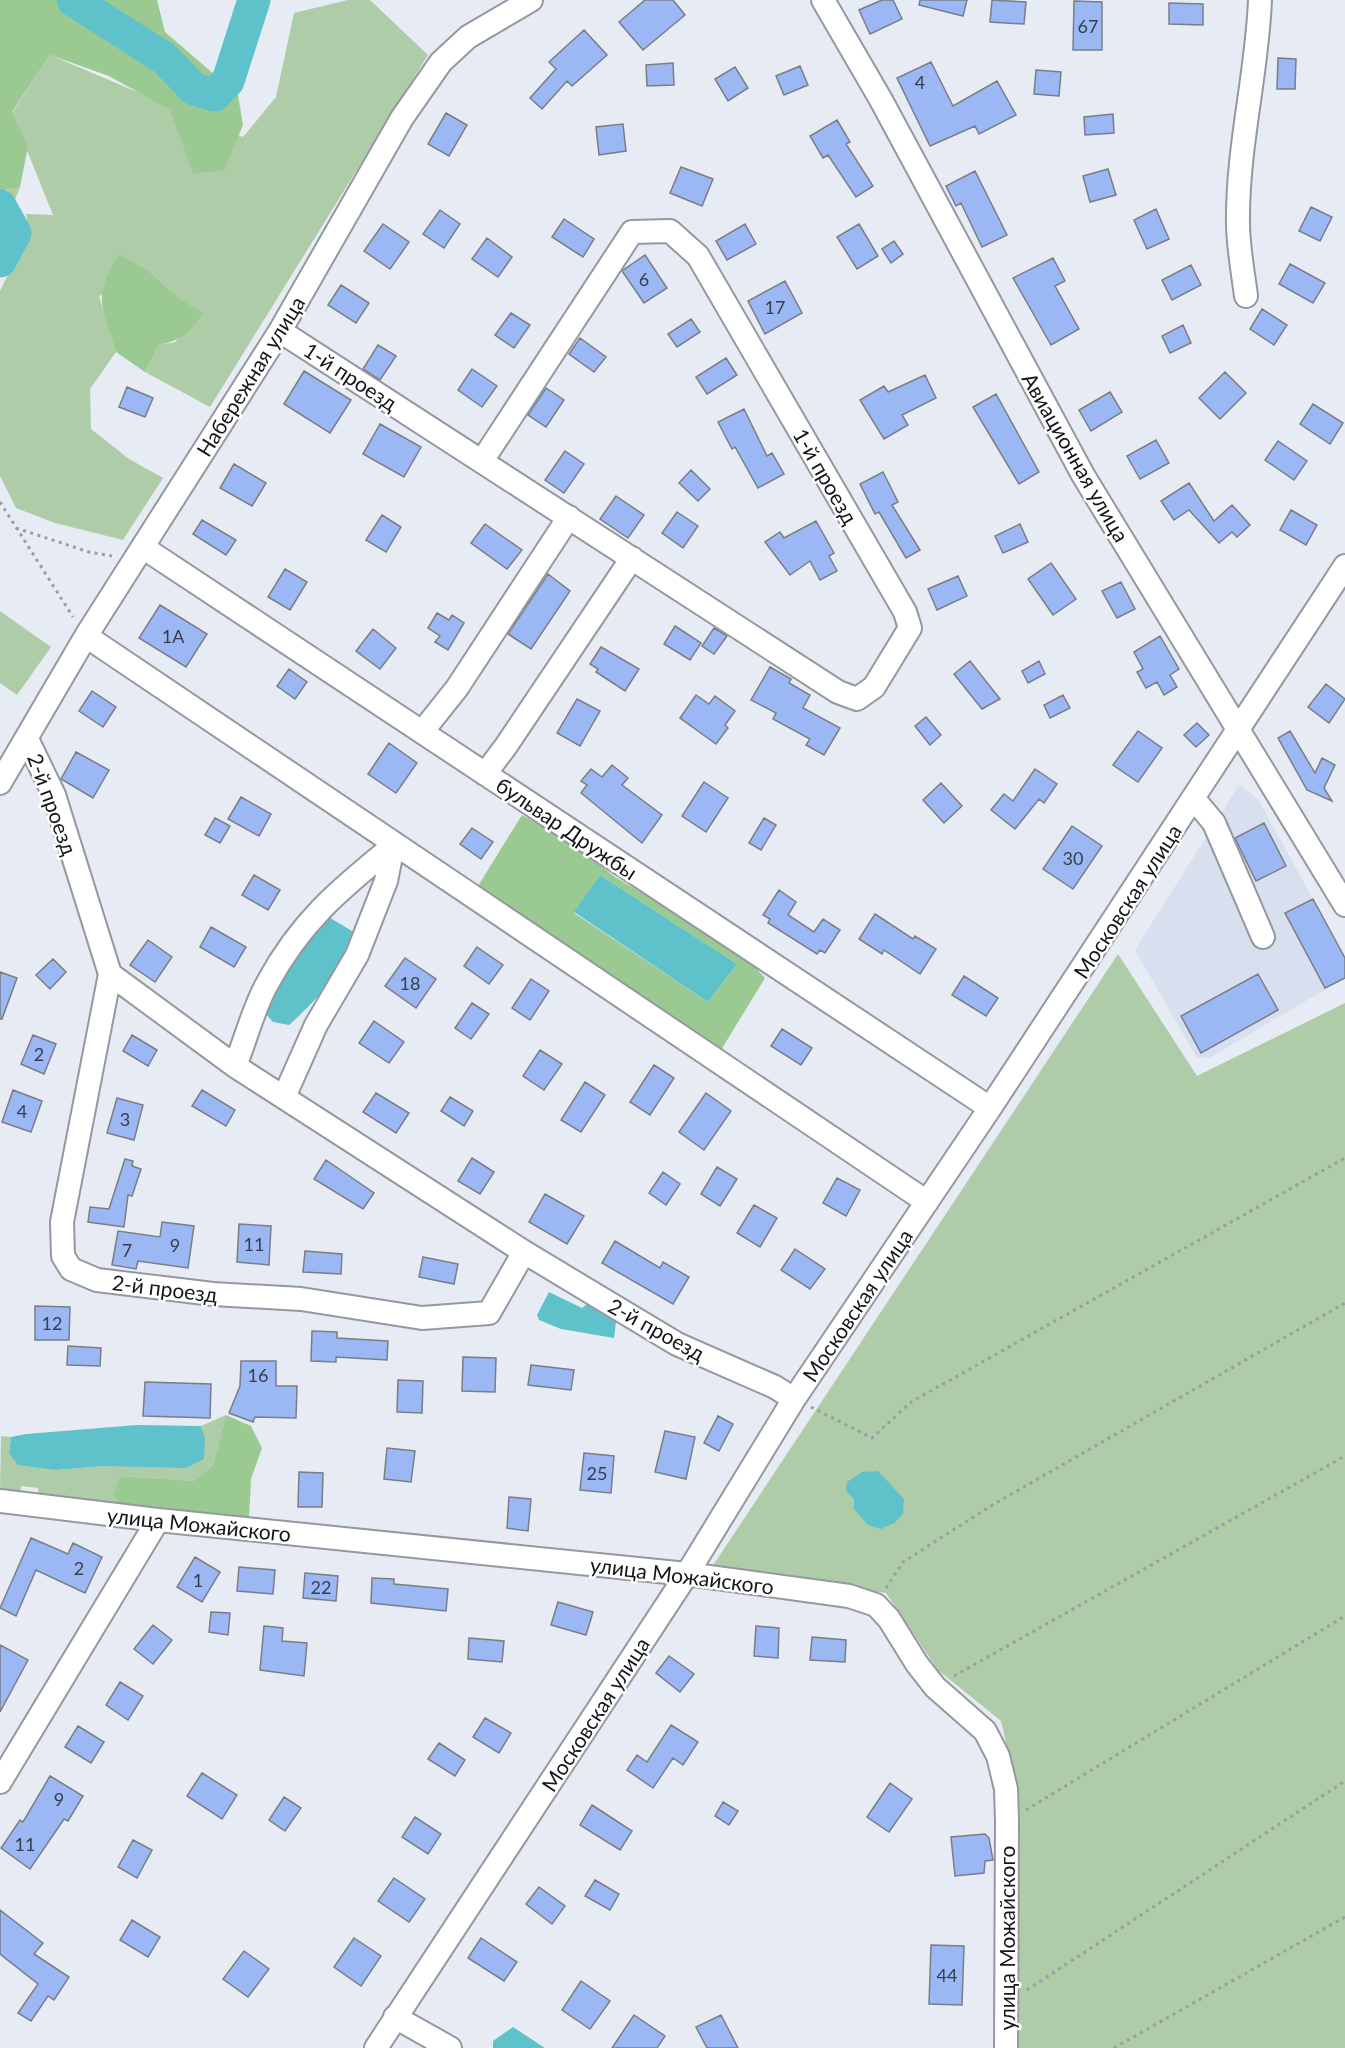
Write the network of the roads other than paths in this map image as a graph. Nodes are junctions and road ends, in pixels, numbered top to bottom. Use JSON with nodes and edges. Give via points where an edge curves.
{"nodes":[{"id":1,"x":531,"y":0,"type":"edge"},
{"id":2,"x":823,"y":0,"type":"edge"},
{"id":3,"x":1260,"y":0,"type":"edge"},
{"id":4,"x":1246,"y":296,"type":"dead end"},
{"id":5,"x":280,"y":331,"type":"junction"},
{"id":6,"x":482,"y":461,"type":"junction"},
{"id":7,"x":569,"y":517,"type":"junction"},
{"id":8,"x":140,"y":554,"type":"junction"},
{"id":9,"x":633,"y":558,"type":"junction"},
{"id":10,"x":1345,"y":566,"type":"edge"},
{"id":11,"x":86,"y":636,"type":"junction"},
{"id":12,"x":1239,"y":731,"type":"junction"},
{"id":13,"x":422,"y":732,"type":"junction"},
{"id":14,"x":27,"y":739,"type":"junction"},
{"id":15,"x":485,"y":774,"type":"junction"},
{"id":16,"x":0,"y":783,"type":"edge"},
{"id":17,"x":1194,"y":799,"type":"junction"},
{"id":18,"x":393,"y":846,"type":"junction"},
{"id":19,"x":1342,"y":894,"type":"edge"},
{"id":20,"x":1263,"y":937,"type":"dead end"},
{"id":21,"x":110,"y":975,"type":"junction"},
{"id":22,"x":236,"y":1066,"type":"junction"},
{"id":23,"x":284,"y":1097,"type":"junction"},
{"id":24,"x":990,"y":1108,"type":"junction"},
{"id":25,"x":927,"y":1202,"type":"junction"},
{"id":26,"x":524,"y":1252,"type":"junction"},
{"id":27,"x":794,"y":1399,"type":"junction"},
{"id":28,"x":0,"y":1501,"type":"edge"},
{"id":29,"x":158,"y":1520,"type":"junction"},
{"id":30,"x":687,"y":1574,"type":"junction"},
{"id":31,"x":0,"y":1782,"type":"edge"},
{"id":32,"x":395,"y":2017,"type":"junction"},
{"id":33,"x":375,"y":2048,"type":"edge"},
{"id":34,"x":450,"y":2048,"type":"edge"},
{"id":35,"x":1006,"y":2048,"type":"edge"}],
"edges":[{"from":1,"to":5,"type":"street","name":"Набережная улица","via":[[468,37],[441,62],[402,118]]},
{"from":2,"to":12,"type":"street","name":"Авиационная улица","via":[[1083,475]]},
{"from":3,"to":4,"type":"street","via":[[1238,223]]},
{"from":5,"to":6,"type":"street","name":"1-й проезд"},
{"from":5,"to":8,"type":"street","name":"Набережная улица"},
{"from":6,"to":7,"type":"street","name":"1-й проезд"},
{"from":6,"to":9,"type":"street","name":"1-й проезд","via":[[632,232],[670,231],[698,256],[905,612],[910,627],[874,687],[857,699],[838,692]]},
{"from":7,"to":9,"type":"street","name":"1-й проезд"},
{"from":7,"to":13,"type":"street","via":[[457,688]]},
{"from":8,"to":11,"type":"street","name":"Набережная улица"},
{"from":8,"to":13,"type":"street","name":"бульвар Дружбы"},
{"from":9,"to":15,"type":"street"},
{"from":10,"to":12,"type":"street","name":"Московская улица"},
{"from":11,"to":14,"type":"street","name":"Набережная улица"},
{"from":11,"to":18,"type":"street"},
{"from":12,"to":17,"type":"street","name":"Московская улица"},
{"from":12,"to":19,"type":"street","name":"Авиационная улица"},
{"from":13,"to":15,"type":"street","name":"бульвар Дружбы"},
{"from":14,"to":16,"type":"street","name":"Набережная улица"},
{"from":14,"to":21,"type":"street","name":"2-й проезд","via":[[54,795]]},
{"from":15,"to":24,"type":"street","name":"бульвар Дружбы"},
{"from":17,"to":20,"type":"street","via":[[1214,824]]},
{"from":17,"to":24,"type":"street","name":"Московская улица"},
{"from":18,"to":22,"type":"street","via":[[310,918],[266,985]]},
{"from":18,"to":23,"type":"street","via":[[386,881],[357,955],[316,1025]]},
{"from":18,"to":25,"type":"street"},
{"from":21,"to":22,"type":"street","name":"2-й проезд"},
{"from":21,"to":26,"type":"street","name":"2-й проезд","via":[[62,1222],[63,1256],[71,1269],[97,1280],[213,1294],[301,1299],[422,1318],[489,1313]]},
{"from":22,"to":23,"type":"street","name":"2-й проезд"},
{"from":23,"to":26,"type":"street","name":"2-й проезд"},
{"from":24,"to":25,"type":"street","name":"Московская улица"},
{"from":25,"to":27,"type":"street","name":"Московская улица"},
{"from":26,"to":27,"type":"street","name":"2-й проезд","via":[[677,1344]]},
{"from":27,"to":30,"type":"street","name":"Московская улица"},
{"from":28,"to":29,"type":"street","name":"улица Можайского"},
{"from":29,"to":30,"type":"street","name":"улица Можайского"},
{"from":29,"to":31,"type":"street"},
{"from":30,"to":32,"type":"street","name":"Московская улица"},
{"from":30,"to":35,"type":"street","name":"улица Можайского","via":[[849,1596],[876,1605],[935,1687],[985,1731],[998,1756],[1006,1789]]},
{"from":32,"to":33,"type":"street","name":"Московская улица"},
{"from":32,"to":34,"type":"street"}]}
